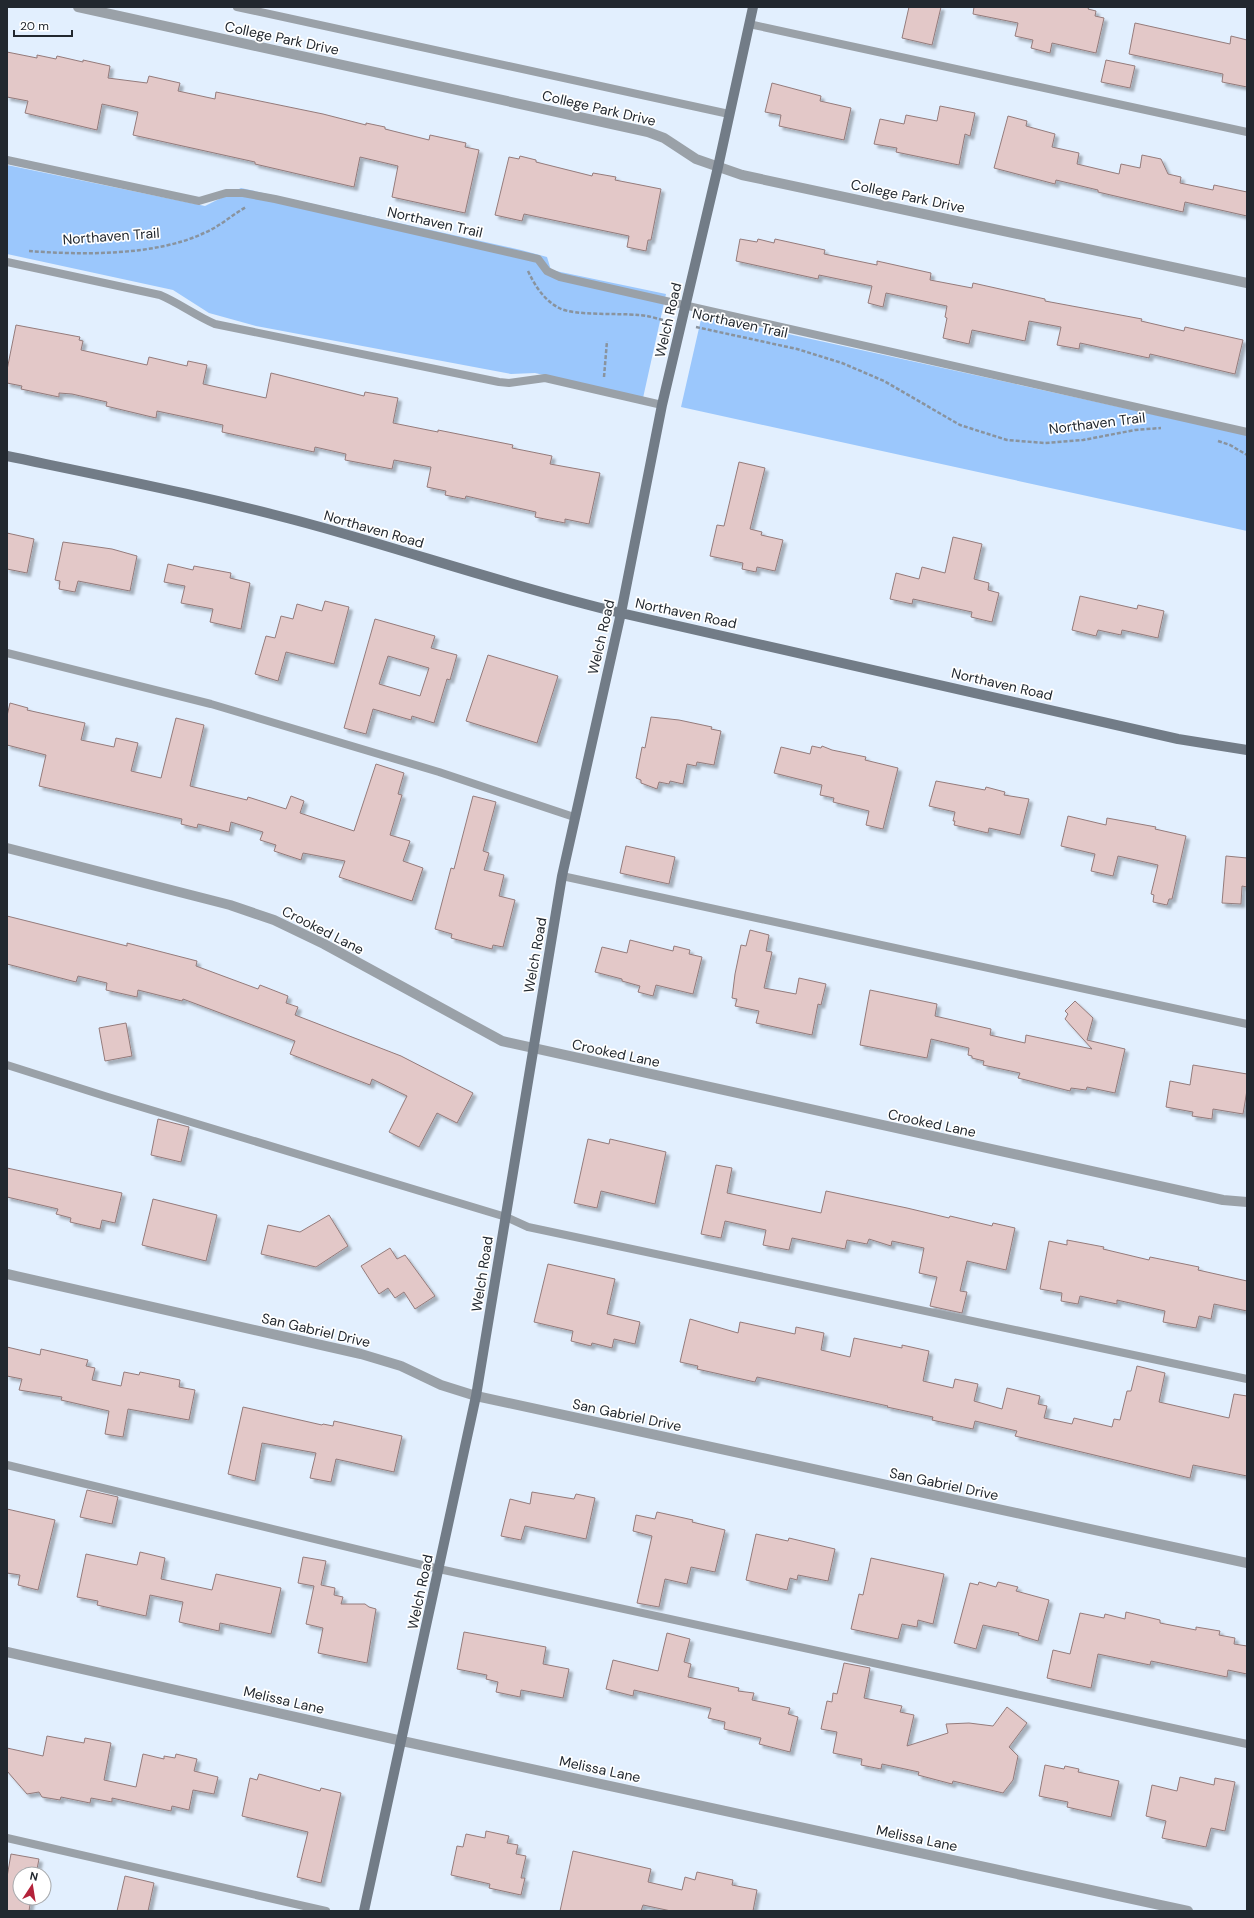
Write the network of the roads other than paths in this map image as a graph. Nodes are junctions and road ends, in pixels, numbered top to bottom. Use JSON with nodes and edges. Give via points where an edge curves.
{"nodes":[{"id":1,"x":78,"y":7,"type":"edge"},
{"id":2,"x":237,"y":7,"type":"edge"},
{"id":3,"x":753,"y":7,"type":"edge"},
{"id":4,"x":749,"y":24,"type":"junction"},
{"id":5,"x":729,"y":114,"type":"junction"},
{"id":6,"x":1247,"y":132,"type":"edge"},
{"id":7,"x":7,"y":160,"type":"edge"},
{"id":8,"x":718,"y":167,"type":"junction"},
{"id":9,"x":7,"y":262,"type":"edge"},
{"id":10,"x":1247,"y":284,"type":"edge"},
{"id":11,"x":685,"y":305,"type":"junction"},
{"id":12,"x":662,"y":405,"type":"junction"},
{"id":13,"x":1247,"y":432,"type":"edge"},
{"id":14,"x":7,"y":456,"type":"edge"},
{"id":15,"x":621,"y":614,"type":"junction"},
{"id":16,"x":7,"y":653,"type":"edge"},
{"id":17,"x":1247,"y":750,"type":"edge"},
{"id":18,"x":574,"y":817,"type":"junction"},
{"id":19,"x":7,"y":848,"type":"edge"},
{"id":20,"x":562,"y":876,"type":"junction"},
{"id":21,"x":1247,"y":1024,"type":"edge"},
{"id":22,"x":533,"y":1049,"type":"junction"},
{"id":23,"x":7,"y":1065,"type":"edge"},
{"id":24,"x":1247,"y":1202,"type":"edge"},
{"id":25,"x":506,"y":1217,"type":"junction"},
{"id":26,"x":7,"y":1274,"type":"edge"},
{"id":27,"x":1247,"y":1379,"type":"edge"},
{"id":28,"x":476,"y":1396,"type":"junction"},
{"id":29,"x":7,"y":1465,"type":"edge"},
{"id":30,"x":1247,"y":1563,"type":"edge"},
{"id":31,"x":439,"y":1569,"type":"junction"},
{"id":32,"x":7,"y":1652,"type":"edge"},
{"id":33,"x":402,"y":1741,"type":"junction"},
{"id":34,"x":1247,"y":1744,"type":"edge"},
{"id":35,"x":7,"y":1838,"type":"edge"},
{"id":36,"x":326,"y":1911,"type":"edge"},
{"id":37,"x":364,"y":1911,"type":"edge"},
{"id":38,"x":1188,"y":1911,"type":"edge"}],
"edges":[{"from":1,"to":8,"type":"street","name":"College Park Drive","via":[[648,132],[664,138],[696,159]]},
{"from":2,"to":5,"type":"lane"},
{"from":3,"to":4,"type":"street","name":"Welch Road"},
{"from":4,"to":5,"type":"street","name":"Welch Road"},
{"from":4,"to":6,"type":"lane"},
{"from":5,"to":8,"type":"street","name":"Welch Road"},
{"from":7,"to":11,"type":"lane","name":"Northaven Trail","via":[[199,200],[226,192],[275,199],[538,259],[547,271],[560,277]]},
{"from":8,"to":10,"type":"street","name":"College Park Drive","via":[[742,175]]},
{"from":8,"to":11,"type":"street","name":"Welch Road"},
{"from":9,"to":12,"type":"lane","via":[[160,295],[215,324],[499,382],[545,378]]},
{"from":11,"to":12,"type":"street","name":"Welch Road"},
{"from":11,"to":13,"type":"lane","name":"Northaven Trail"},
{"from":12,"to":15,"type":"street","name":"Welch Road"},
{"from":14,"to":15,"type":"street","name":"Northaven Road","via":[[164,489],[323,528],[560,599]]},
{"from":15,"to":17,"type":"street","name":"Northaven Road","via":[[1178,738]]},
{"from":15,"to":18,"type":"street","name":"Welch Road"},
{"from":16,"to":18,"type":"lane","via":[[211,704],[439,772]]},
{"from":18,"to":20,"type":"street","name":"Welch Road"},
{"from":19,"to":22,"type":"street","name":"Crooked Lane","via":[[230,904],[274,920],[324,944],[502,1041]]},
{"from":20,"to":21,"type":"lane"},
{"from":20,"to":22,"type":"street","name":"Welch Road"},
{"from":22,"to":24,"type":"street","name":"Crooked Lane","via":[[1192,1194]]},
{"from":22,"to":25,"type":"street","name":"Welch Road"},
{"from":23,"to":25,"type":"lane"},
{"from":25,"to":27,"type":"lane","via":[[528,1227]]},
{"from":25,"to":28,"type":"street","name":"Welch Road"},
{"from":26,"to":28,"type":"street","name":"San Gabriel Drive","via":[[361,1354],[401,1366],[441,1385]]},
{"from":28,"to":30,"type":"street","name":"San Gabriel Drive"},
{"from":28,"to":31,"type":"street","name":"Welch Road"},
{"from":29,"to":31,"type":"lane"},
{"from":31,"to":33,"type":"street","name":"Welch Road"},
{"from":31,"to":34,"type":"lane"},
{"from":32,"to":33,"type":"street","name":"Melissa Lane"},
{"from":33,"to":37,"type":"street","name":"Welch Road"},
{"from":33,"to":38,"type":"street","name":"Melissa Lane"},
{"from":35,"to":36,"type":"lane"}]}
